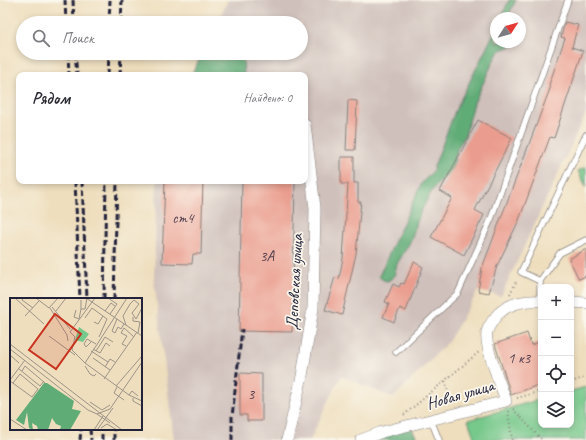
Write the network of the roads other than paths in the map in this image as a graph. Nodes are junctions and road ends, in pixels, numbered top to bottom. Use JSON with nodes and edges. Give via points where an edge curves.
{"nodes":[{"id":1,"x":568,"y":0,"type":"edge"},
{"id":2,"x":586,"y":135,"type":"edge"},
{"id":3,"x":308,"y":150,"type":"edge"},
{"id":4,"x":586,"y":240,"type":"edge"},
{"id":5,"x":540,"y":281,"type":"junction"},
{"id":6,"x":540,"y":284,"type":"edge"},
{"id":7,"x":538,"y":301,"type":"edge"},
{"id":8,"x":574,"y":302,"type":"edge"},
{"id":9,"x":586,"y":303,"type":"edge"},
{"id":10,"x":396,"y":352,"type":"dead end"},
{"id":11,"x":431,"y":420,"type":"junction"},
{"id":12,"x":287,"y":440,"type":"edge"},
{"id":13,"x":361,"y":440,"type":"edge"},
{"id":14,"x":439,"y":440,"type":"edge"}],
"edges":[{"from":1,"to":10,"type":"lane","via":[[491,220],[458,293]]},
{"from":2,"to":5,"type":"lane","via":[[522,272]]},
{"from":3,"to":12,"type":"street","name":"Деповская улица","via":[[315,208],[313,308],[302,376]]},
{"from":4,"to":5,"type":"lane","via":[[560,253]]},
{"from":5,"to":6,"type":"lane"},
{"from":7,"to":11,"type":"street","name":"Новая улица","via":[[525,300],[502,310],[492,320],[487,332],[488,345],[506,401]]},
{"from":8,"to":9,"type":"street"},
{"from":11,"to":13,"type":"street","name":"Новая улица"},
{"from":11,"to":14,"type":"lane"}]}
